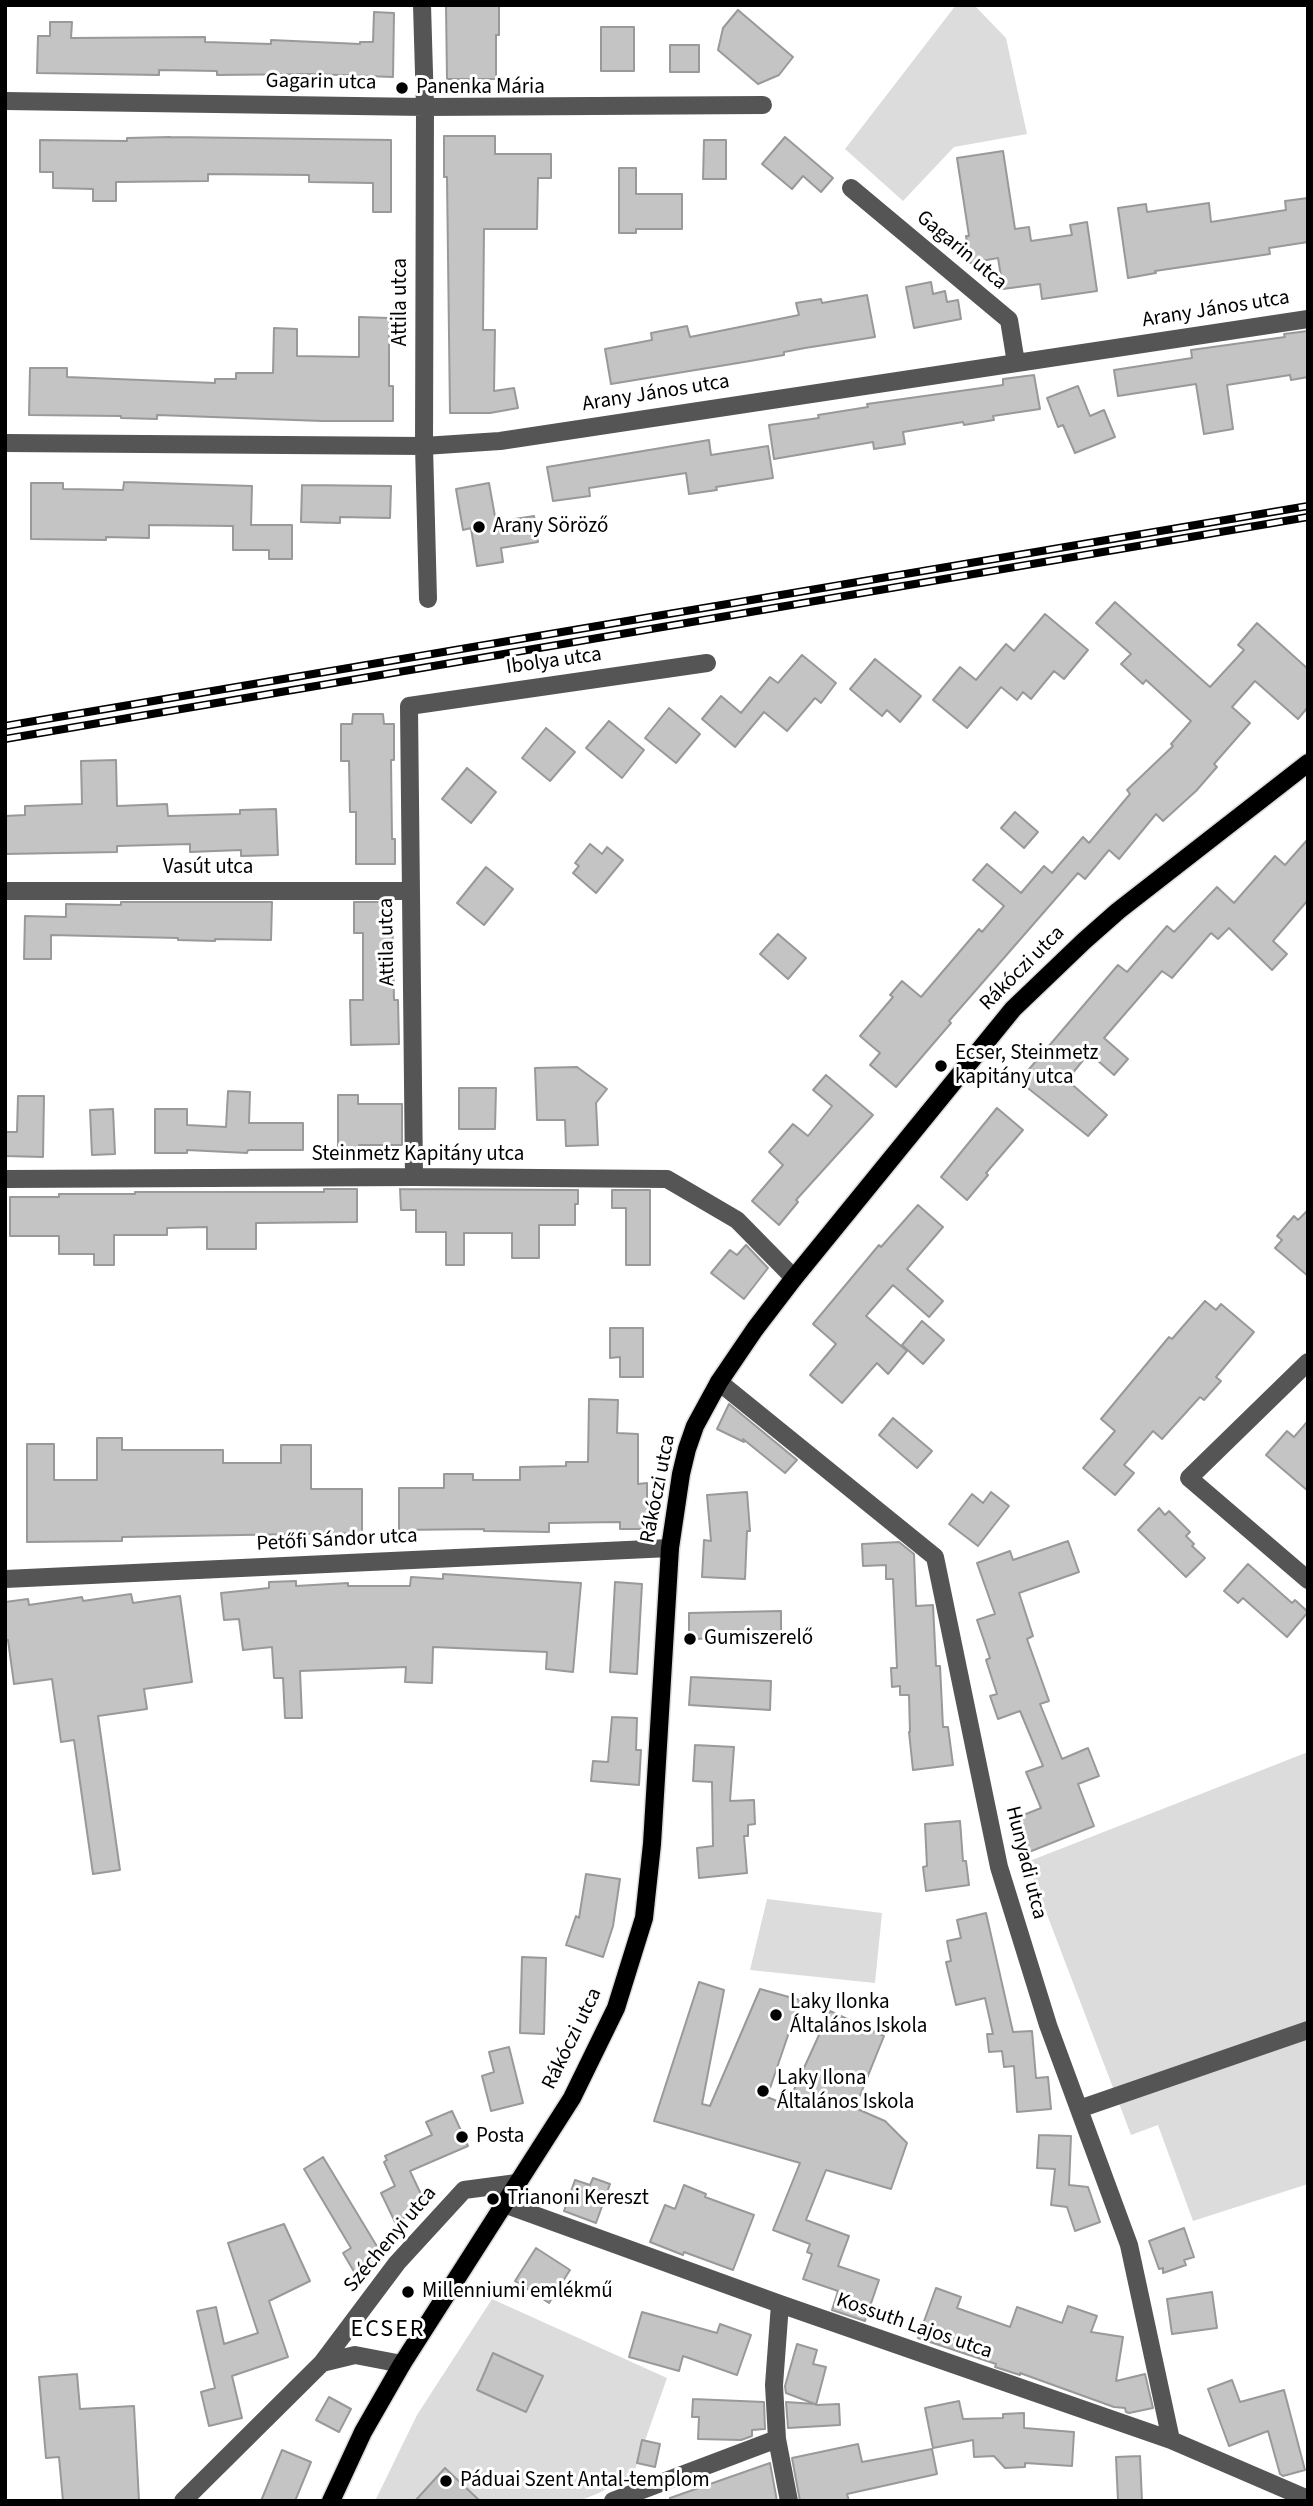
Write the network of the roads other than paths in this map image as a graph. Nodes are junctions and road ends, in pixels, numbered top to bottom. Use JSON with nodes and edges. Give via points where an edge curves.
{"nodes":[{"id":1,"x":422,"y":5,"type":"edge"},
{"id":2,"x":5,"y":101,"type":"edge"},
{"id":3,"x":763,"y":105,"type":"dead end"},
{"id":4,"x":425,"y":107,"type":"junction"},
{"id":5,"x":851,"y":188,"type":"dead end"},
{"id":6,"x":1308,"y":319,"type":"edge"},
{"id":7,"x":1016,"y":363,"type":"junction"},
{"id":8,"x":5,"y":443,"type":"edge"},
{"id":9,"x":424,"y":446,"type":"junction"},
{"id":10,"x":428,"y":599,"type":"dead end"},
{"id":11,"x":707,"y":663,"type":"dead end"},
{"id":12,"x":408,"y":706,"type":"joint"},
{"id":13,"x":1308,"y":763,"type":"edge"},
{"id":14,"x":5,"y":891,"type":"edge"},
{"id":15,"x":410,"y":891,"type":"junction"},
{"id":16,"x":414,"y":1177,"type":"junction"},
{"id":17,"x":5,"y":1179,"type":"edge"},
{"id":18,"x":794,"y":1278,"type":"junction"},
{"id":19,"x":1308,"y":1362,"type":"edge"},
{"id":20,"x":719,"y":1381,"type":"junction"},
{"id":21,"x":670,"y":1548,"type":"junction"},
{"id":22,"x":5,"y":1579,"type":"edge"},
{"id":23,"x":1308,"y":1580,"type":"edge"},
{"id":24,"x":1308,"y":2030,"type":"edge"},
{"id":25,"x":1079,"y":2109,"type":"junction"},
{"id":26,"x":517,"y":2183,"type":"junction"},
{"id":27,"x":504,"y":2204,"type":"junction"},
{"id":28,"x":780,"y":2305,"type":"junction"},
{"id":29,"x":322,"y":2362,"type":"junction"},
{"id":30,"x":402,"y":2364,"type":"junction"},
{"id":31,"x":777,"y":2440,"type":"junction"},
{"id":32,"x":1171,"y":2440,"type":"junction"},
{"id":33,"x":1308,"y":2499,"type":"edge"},
{"id":34,"x":183,"y":2501,"type":"edge"},
{"id":35,"x":331,"y":2501,"type":"edge"},
{"id":36,"x":613,"y":2501,"type":"edge"},
{"id":37,"x":789,"y":2501,"type":"edge"}],
"edges":[{"from":1,"to":4,"type":"street","name":"Attila utca"},
{"from":2,"to":4,"type":"street","name":"Gagarin utca"},
{"from":3,"to":4,"type":"street","name":"Gagarin utca"},
{"from":4,"to":9,"type":"street","name":"Attila utca"},
{"from":5,"to":7,"type":"street","name":"Gagarin utca","via":[[1009,320]]},
{"from":6,"to":7,"type":"street","name":"Arany János utca"},
{"from":7,"to":9,"type":"street","name":"Arany János utca","via":[[500,441]]},
{"from":8,"to":9,"type":"street","name":"Arany János utca"},
{"from":9,"to":10,"type":"street","name":"Attila utca"},
{"from":11,"to":12,"type":"street","name":"Ibolya utca"},
{"from":12,"to":15,"type":"street","name":"Attila utca"},
{"from":13,"to":18,"type":"main road","name":"Rákóczi utca","via":[[1118,911],[1045,976]]},
{"from":14,"to":15,"type":"street","name":"Vasút utca"},
{"from":15,"to":16,"type":"street","name":"Attila utca"},
{"from":16,"to":17,"type":"street","name":"Steinmetz Kapitány utca"},
{"from":16,"to":18,"type":"street","name":"Steinmetz Kapitány utca","via":[[667,1179],[737,1220]]},
{"from":18,"to":20,"type":"main road","name":"Rákóczi utca"},
{"from":19,"to":23,"type":"street","via":[[1189,1478]]},
{"from":20,"to":21,"type":"main road","name":"Rákóczi utca","via":[[687,1449]]},
{"from":20,"to":25,"type":"street","name":"Hunyadi utca","via":[[934,1557],[999,1867]]},
{"from":21,"to":22,"type":"street","name":"Petőfi Sándor utca"},
{"from":21,"to":26,"type":"main road","name":"Rákóczi utca","via":[[644,1918],[616,2008],[598,2046],[572,2098]]},
{"from":24,"to":25,"type":"street"},
{"from":25,"to":32,"type":"street","name":"Hunyadi utca","via":[[1129,2245]]},
{"from":26,"to":27,"type":"main road","name":"Rákóczi utca"},
{"from":26,"to":29,"type":"street","name":"Széchenyi utca","via":[[464,2190],[397,2263]]},
{"from":27,"to":28,"type":"street","name":"Kossuth Lajos utca"},
{"from":27,"to":30,"type":"main road","name":"Rákóczi utca"},
{"from":28,"to":31,"type":"street","via":[[774,2385]]},
{"from":28,"to":32,"type":"street","name":"Kossuth Lajos utca"},
{"from":29,"to":30,"type":"street","via":[[355,2355]]},
{"from":29,"to":34,"type":"street","name":"Széchenyi utca"},
{"from":30,"to":35,"type":"main road","name":"Rákóczi utca"},
{"from":31,"to":36,"type":"street"},
{"from":31,"to":37,"type":"street"},
{"from":32,"to":33,"type":"street","name":"Kossuth Lajos utca"}]}
